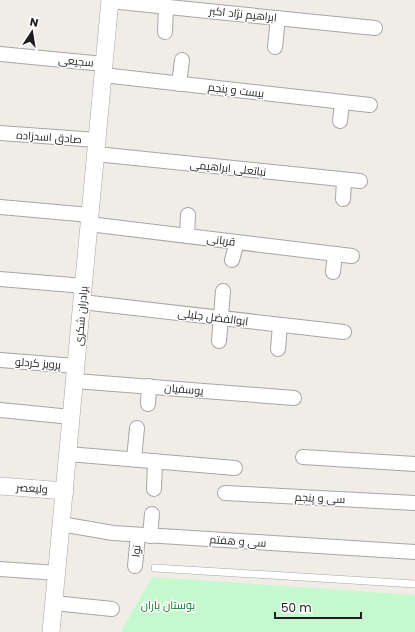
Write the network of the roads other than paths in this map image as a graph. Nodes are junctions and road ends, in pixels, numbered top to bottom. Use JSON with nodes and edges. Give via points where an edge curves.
{"nodes":[{"id":1,"x":110,"y":0,"type":"edge"},
{"id":2,"x":166,"y":6,"type":"junction"},
{"id":3,"x":278,"y":18,"type":"junction"},
{"id":4,"x":375,"y":28,"type":"dead end"},
{"id":5,"x":165,"y":32,"type":"dead end"},
{"id":6,"x":275,"y":48,"type":"dead end"},
{"id":7,"x":0,"y":54,"type":"edge"},
{"id":8,"x":182,"y":60,"type":"dead end"},
{"id":9,"x":104,"y":70,"type":"junction"},
{"id":10,"x":179,"y":84,"type":"junction"},
{"id":11,"x":342,"y":103,"type":"junction"},
{"id":12,"x":370,"y":105,"type":"dead end"},
{"id":13,"x":340,"y":122,"type":"dead end"},
{"id":14,"x":0,"y":133,"type":"edge"},
{"id":15,"x":97,"y":147,"type":"junction"},
{"id":16,"x":344,"y":180,"type":"junction"},
{"id":17,"x":360,"y":181,"type":"dead end"},
{"id":18,"x":343,"y":199,"type":"dead end"},
{"id":19,"x":0,"y":207,"type":"edge"},
{"id":20,"x":188,"y":215,"type":"dead end"},
{"id":21,"x":90,"y":220,"type":"junction"},
{"id":22,"x":187,"y":236,"type":"junction"},
{"id":23,"x":237,"y":242,"type":"junction"},
{"id":24,"x":335,"y":254,"type":"junction"},
{"id":25,"x":352,"y":256,"type":"dead end"},
{"id":26,"x":232,"y":260,"type":"dead end"},
{"id":27,"x":333,"y":272,"type":"dead end"},
{"id":28,"x":0,"y":279,"type":"edge"},
{"id":29,"x":223,"y":291,"type":"dead end"},
{"id":30,"x":83,"y":294,"type":"junction"},
{"id":31,"x":221,"y":318,"type":"junction"},
{"id":32,"x":280,"y":325,"type":"junction"},
{"id":33,"x":344,"y":332,"type":"dead end"},
{"id":34,"x":219,"y":341,"type":"dead end"},
{"id":35,"x":278,"y":350,"type":"dead end"},
{"id":36,"x":0,"y":360,"type":"edge"},
{"id":37,"x":76,"y":373,"type":"junction"},
{"id":38,"x":149,"y":386,"type":"junction"},
{"id":39,"x":294,"y":398,"type":"dead end"},
{"id":40,"x":148,"y":404,"type":"dead end"},
{"id":41,"x":0,"y":410,"type":"edge"},
{"id":42,"x":71,"y":417,"type":"junction"},
{"id":43,"x":137,"y":428,"type":"dead end"},
{"id":44,"x":68,"y":454,"type":"junction"},
{"id":45,"x":302,"y":457,"type":"dead end"},
{"id":46,"x":134,"y":459,"type":"junction"},
{"id":47,"x":155,"y":461,"type":"junction"},
{"id":48,"x":415,"y":464,"type":"edge"},
{"id":49,"x":235,"y":468,"type":"dead end"},
{"id":50,"x":0,"y":486,"type":"edge"},
{"id":51,"x":154,"y":489,"type":"dead end"},
{"id":52,"x":65,"y":491,"type":"junction"},
{"id":53,"x":225,"y":493,"type":"dead end"},
{"id":54,"x":415,"y":503,"type":"edge"},
{"id":55,"x":152,"y":514,"type":"dead end"},
{"id":56,"x":61,"y":524,"type":"junction"},
{"id":57,"x":144,"y":535,"type":"junction"},
{"id":58,"x":415,"y":552,"type":"edge"},
{"id":59,"x":135,"y":566,"type":"dead end"},
{"id":60,"x":155,"y":568,"type":"dead end"},
{"id":61,"x":0,"y":569,"type":"edge"},
{"id":62,"x":57,"y":573,"type":"junction"},
{"id":63,"x":415,"y":584,"type":"edge"},
{"id":64,"x":54,"y":603,"type":"junction"},
{"id":65,"x":112,"y":610,"type":"dead end"},
{"id":66,"x":52,"y":632,"type":"edge"}],
"edges":[{"from":1,"to":2,"type":"street","name":"ابراهیم نژاد اکبر"},
{"from":1,"to":9,"type":"street","name":"برادران شکری"},
{"from":2,"to":3,"type":"street","name":"ابراهیم نژاد اکبر"},
{"from":2,"to":5,"type":"street"},
{"from":3,"to":4,"type":"street","name":"ابراهیم نژاد اکبر"},
{"from":3,"to":6,"type":"street"},
{"from":7,"to":9,"type":"street","name":"سجیعی"},
{"from":8,"to":10,"type":"street"},
{"from":9,"to":10,"type":"street","name":"بیست و پنجم"},
{"from":9,"to":15,"type":"street","name":"برادران شکری"},
{"from":10,"to":11,"type":"street","name":"بیست و پنجم"},
{"from":11,"to":12,"type":"street","name":"بیست و پنجم"},
{"from":11,"to":13,"type":"street"},
{"from":14,"to":15,"type":"street","name":"صادق اسدزاده"},
{"from":15,"to":16,"type":"street","name":"نباتعلی ابراهیمی"},
{"from":15,"to":21,"type":"street","name":"برادران شکری"},
{"from":16,"to":17,"type":"street","name":"نباتعلی ابراهیمی"},
{"from":16,"to":18,"type":"street"},
{"from":19,"to":21,"type":"street","name":"قربانی"},
{"from":20,"to":22,"type":"street"},
{"from":21,"to":22,"type":"street","name":"قربانی"},
{"from":21,"to":30,"type":"street","name":"برادران شکری"},
{"from":22,"to":23,"type":"street","name":"قربانی"},
{"from":23,"to":24,"type":"street","name":"قربانی"},
{"from":23,"to":26,"type":"street"},
{"from":24,"to":25,"type":"street","name":"قربانی"},
{"from":24,"to":27,"type":"street"},
{"from":28,"to":30,"type":"street","name":"ابوالفضل جلیلی"},
{"from":29,"to":31,"type":"street"},
{"from":30,"to":31,"type":"street","name":"ابوالفضل جلیلی"},
{"from":30,"to":37,"type":"street","name":"برادران شکری"},
{"from":31,"to":32,"type":"street","name":"ابوالفضل جلیلی"},
{"from":31,"to":34,"type":"street"},
{"from":32,"to":33,"type":"street","name":"ابوالفضل جلیلی"},
{"from":32,"to":35,"type":"street"},
{"from":36,"to":37,"type":"street","name":"پرویز کردلو"},
{"from":37,"to":38,"type":"street","name":"یوسفیان"},
{"from":37,"to":42,"type":"street","name":"برادران شکری"},
{"from":38,"to":39,"type":"street","name":"یوسفیان"},
{"from":38,"to":40,"type":"street"},
{"from":41,"to":42,"type":"street"},
{"from":42,"to":44,"type":"street","name":"برادران شکری"},
{"from":43,"to":46,"type":"street"},
{"from":44,"to":46,"type":"street"},
{"from":44,"to":52,"type":"street","name":"برادران شکری"},
{"from":45,"to":48,"type":"street"},
{"from":46,"to":47,"type":"street"},
{"from":47,"to":49,"type":"street"},
{"from":47,"to":51,"type":"street"},
{"from":50,"to":52,"type":"street","name":"ولیعصر"},
{"from":52,"to":56,"type":"street","name":"برادران شکری"},
{"from":53,"to":54,"type":"street","name":"سی و پنجم"},
{"from":55,"to":57,"type":"street","name":"نوا"},
{"from":56,"to":57,"type":"street","name":"سی و هفتم","via":[[113,533]]},
{"from":56,"to":62,"type":"street","name":"برادران شکری"},
{"from":57,"to":58,"type":"street","name":"سی و هفتم"},
{"from":57,"to":59,"type":"street","name":"نوا"},
{"from":60,"to":63,"type":"lane"},
{"from":61,"to":62,"type":"street"},
{"from":62,"to":64,"type":"street","name":"برادران شکری"},
{"from":64,"to":65,"type":"street"},
{"from":64,"to":66,"type":"street","name":"برادران شکری"}]}
